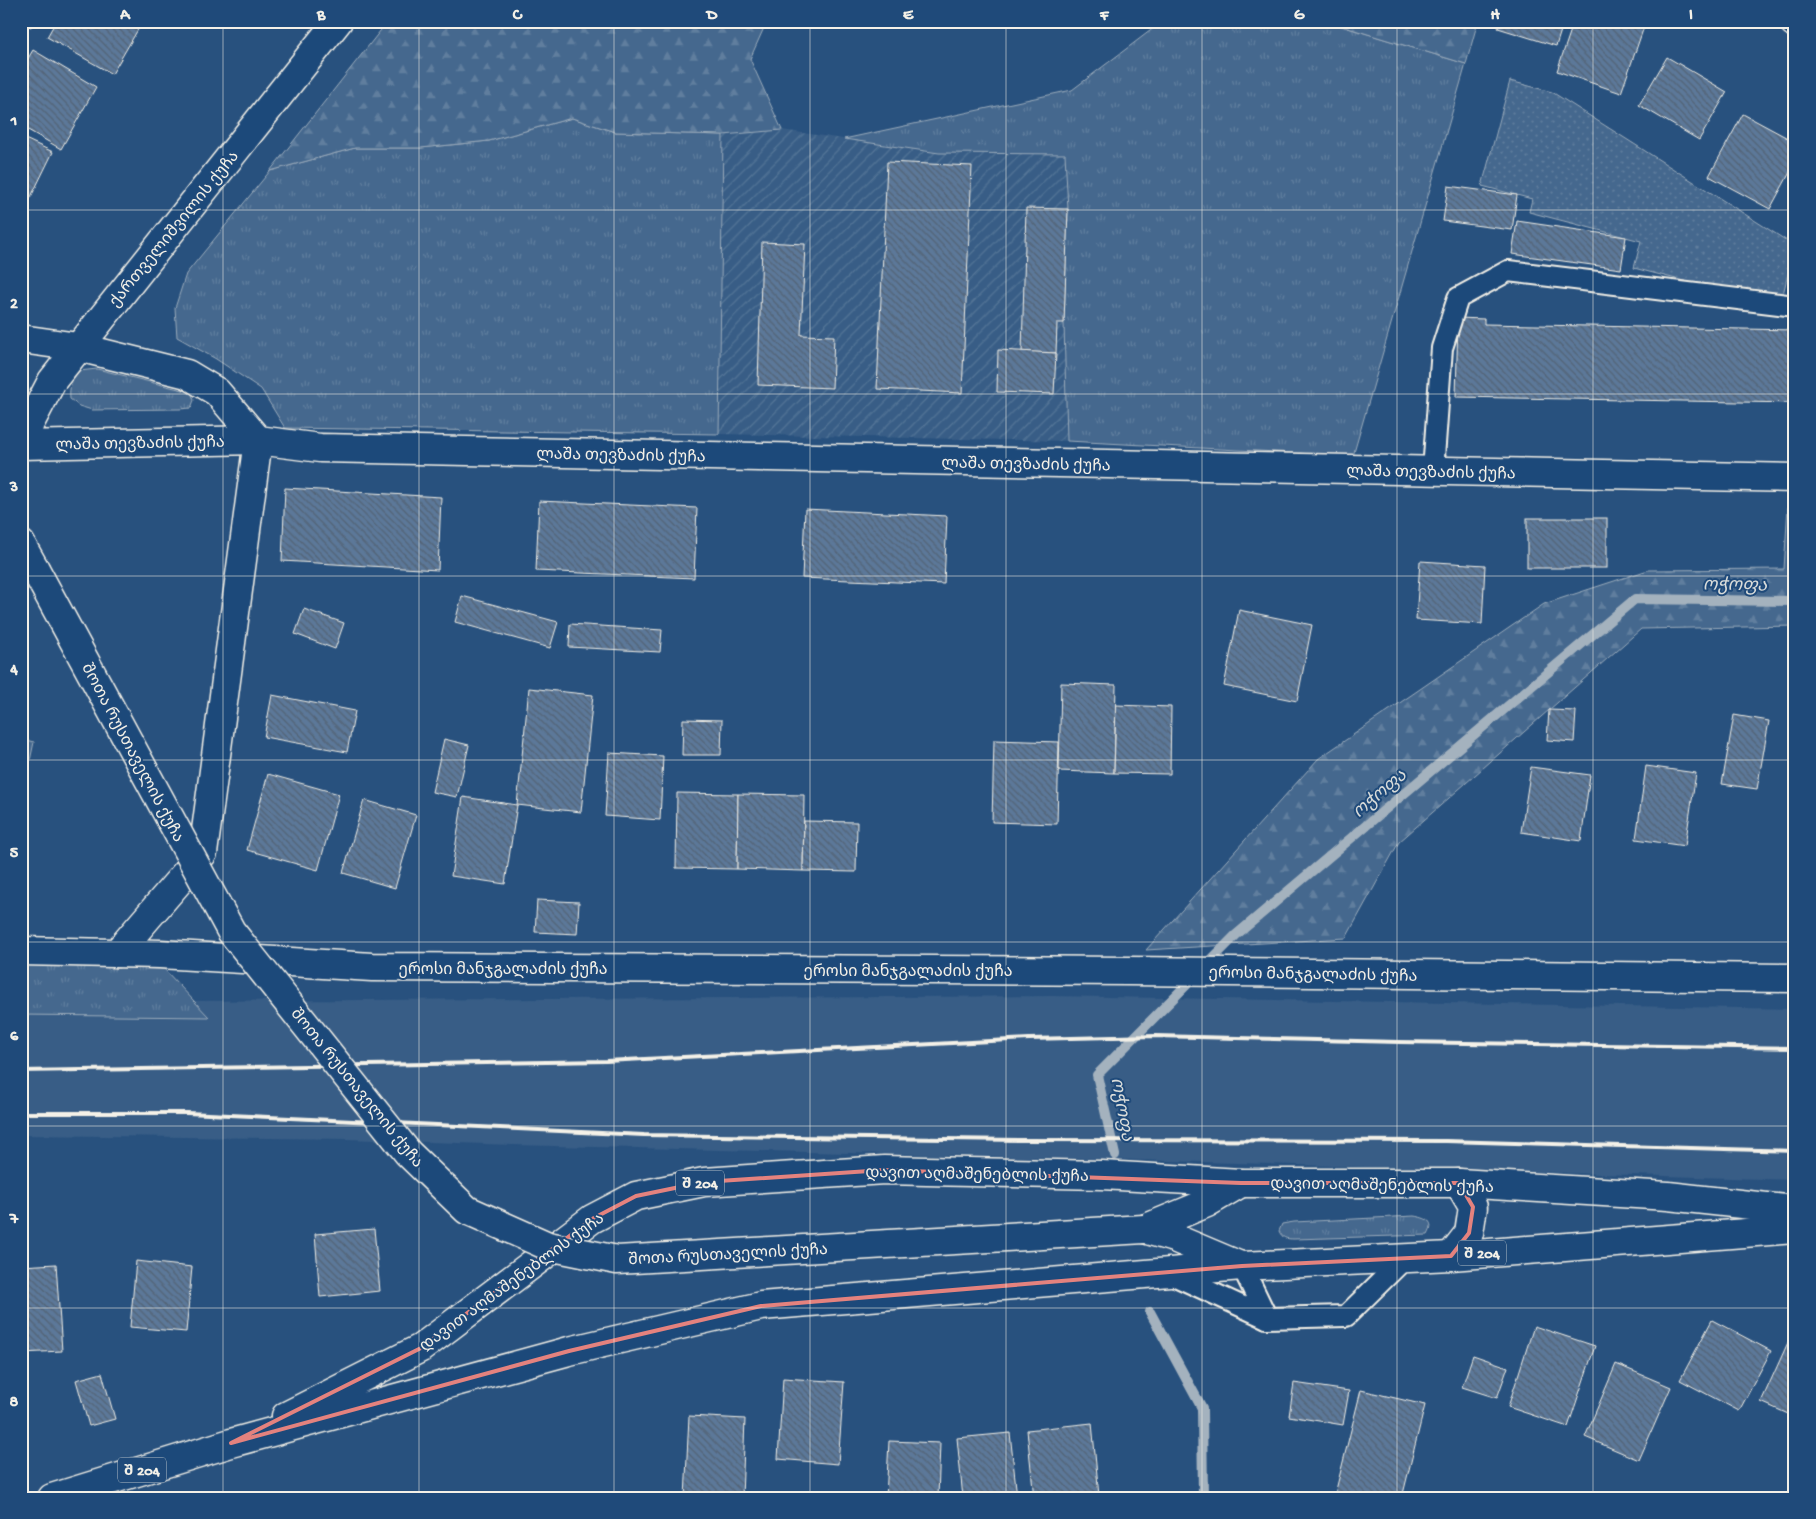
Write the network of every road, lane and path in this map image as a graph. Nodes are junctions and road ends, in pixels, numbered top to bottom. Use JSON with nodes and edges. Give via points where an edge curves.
{"nodes":[{"id":1,"x":338,"y":21,"type":"edge"},
{"id":2,"x":1795,"y":306,"type":"edge"},
{"id":3,"x":21,"y":339,"type":"edge"},
{"id":4,"x":78,"y":347,"type":"junction"},
{"id":5,"x":258,"y":440,"type":"junction"},
{"id":6,"x":22,"y":445,"type":"edge"},
{"id":7,"x":1433,"y":471,"type":"junction"},
{"id":8,"x":1795,"y":478,"type":"edge"},
{"id":9,"x":21,"y":544,"type":"edge"},
{"id":10,"x":21,"y":951,"type":"edge"},
{"id":11,"x":117,"y":953,"type":"junction"},
{"id":12,"x":1795,"y":978,"type":"edge"},
{"id":13,"x":1241,"y":1183,"type":"junction"},
{"id":14,"x":1459,"y":1183,"type":"junction"},
{"id":15,"x":1795,"y":1210,"type":"edge"},
{"id":16,"x":1144,"y":1229,"type":"junction"},
{"id":17,"x":1795,"y":1229,"type":"edge"},
{"id":18,"x":1451,"y":1256,"type":"junction"},
{"id":19,"x":1404,"y":1258,"type":"junction"},
{"id":20,"x":1242,"y":1266,"type":"junction"},
{"id":21,"x":1168,"y":1273,"type":"junction"},
{"id":22,"x":1267,"y":1318,"type":"junction"},
{"id":23,"x":231,"y":1443,"type":"junction"},
{"id":24,"x":52,"y":1498,"type":"edge"}],
"edges":[{"from":1,"to":4,"type":"main road","name":"ქართველიშვილის ქუჩა"},
{"from":2,"to":7,"type":"lane","via":[[1508,271],[1458,298],[1442,348]]},
{"from":3,"to":4,"type":"main road","name":"ლაშა თევზაძის ქუჩა"},
{"from":4,"to":5,"type":"main road","name":"ლაშა თევზაძის ქუჩა","via":[[187,374],[218,392]]},
{"from":4,"to":6,"type":"main road","name":"ქართველიშვილის ქუჩა","via":[[52,381]]},
{"from":5,"to":6,"type":"main road","name":"ლაშა თევზაძის ქუჩა"},
{"from":5,"to":7,"type":"main road","name":"ლაშა თევზაძის ქუჩა","via":[[320,448]]},
{"from":5,"to":11,"type":"main road","via":[[203,853]]},
{"from":7,"to":8,"type":"main road","name":"ლაშა თევზაძის ქუჩა"},
{"from":9,"to":16,"type":"main road","name":"შოთა რუსთაველის ქუჩა","bridge":true,"via":[[231,931],[408,1153],[467,1210],[548,1246],[617,1260]]},
{"from":10,"to":11,"type":"main road","name":"ეროსი მანჯგალაძის ქუჩა"},
{"from":11,"to":12,"type":"main road","name":"ეროსი მანჯგალაძის ქუჩა","via":[[372,967]]},
{"from":13,"to":14,"type":"main road","name":"დავით აღმაშენებლის ქუჩა","number":"შ 204"},
{"from":13,"to":16,"type":"main road","name":"შოთა რუსთაველის ქუჩა","via":[[1207,1203]]},
{"from":13,"to":23,"type":"main road","name":"დავით აღმაშენებლის ქუჩა","number":"შ 204","via":[[1102,1175],[884,1170],[704,1182],[636,1196],[592,1219],[421,1348]]},
{"from":14,"to":15,"type":"main road","name":"დავით აღმაშენებლის ქუჩა","number":"შ 204","via":[[1668,1196]]},
{"from":14,"to":18,"type":"main road","via":[[1474,1207],[1469,1233]]},
{"from":16,"to":20,"type":"main road","name":"შოთა რუსთაველის ქუჩა"},
{"from":17,"to":18,"type":"main road","name":"დავით აღმაშენებლის ქუჩა","number":"შ 204"},
{"from":18,"to":19,"type":"main road","name":"დავით აღმაშენებლის ქუჩა","number":"შ 204"},
{"from":19,"to":20,"type":"main road","name":"დავით აღმაშენებლის ქუჩა","number":"შ 204"},
{"from":19,"to":22,"type":"lane","via":[[1346,1316]]},
{"from":20,"to":21,"type":"main road","name":"დავით აღმაშენებლის ქუჩა","number":"შ 204"},
{"from":20,"to":22,"type":"lane"},
{"from":21,"to":22,"type":"lane"},
{"from":21,"to":23,"type":"main road","name":"დავით აღმაშენებლის ქუჩა","number":"შ 204","via":[[761,1306],[569,1351]]},
{"from":23,"to":24,"type":"main road","name":"დავით აღმაშენებლის ქუჩა","number":"შ 204"}]}
